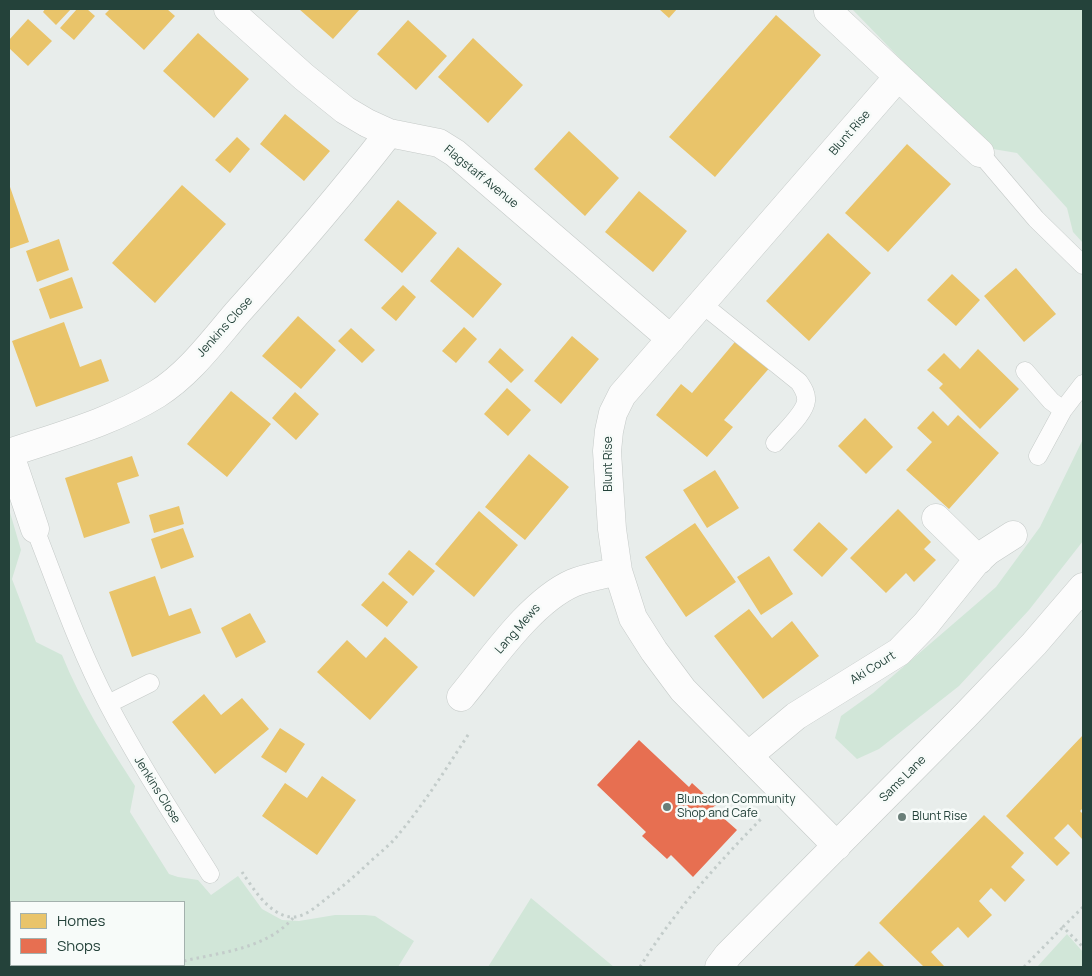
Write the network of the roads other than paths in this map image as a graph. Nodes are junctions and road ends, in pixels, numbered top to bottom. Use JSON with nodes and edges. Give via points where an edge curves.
{"nodes":[{"id":1,"x":228,"y":9,"type":"edge"},
{"id":2,"x":826,"y":10,"type":"edge"},
{"id":3,"x":898,"y":77,"type":"junction"},
{"id":4,"x":390,"y":133,"type":"junction"},
{"id":5,"x":980,"y":153,"type":"joint"},
{"id":6,"x":1083,"y":265,"type":"edge"},
{"id":7,"x":702,"y":304,"type":"junction"},
{"id":8,"x":671,"y":339,"type":"junction"},
{"id":9,"x":1025,"y":371,"type":"dead end"},
{"id":10,"x":1083,"y":384,"type":"edge"},
{"id":11,"x":1064,"y":410,"type":"junction"},
{"id":12,"x":775,"y":443,"type":"dead end"},
{"id":13,"x":9,"y":453,"type":"edge"},
{"id":14,"x":1038,"y":456,"type":"dead end"},
{"id":15,"x":936,"y":518,"type":"dead end"},
{"id":16,"x":35,"y":529,"type":"joint"},
{"id":17,"x":1013,"y":535,"type":"dead end"},
{"id":18,"x":978,"y":560,"type":"junction"},
{"id":19,"x":618,"y":571,"type":"junction"},
{"id":20,"x":1083,"y":587,"type":"edge"},
{"id":21,"x":150,"y":683,"type":"dead end"},
{"id":22,"x":461,"y":698,"type":"road end"},
{"id":23,"x":108,"y":704,"type":"junction"},
{"id":24,"x":748,"y":756,"type":"junction"},
{"id":25,"x":837,"y":846,"type":"junction"},
{"id":26,"x":210,"y":874,"type":"road end"},
{"id":27,"x":719,"y":967,"type":"edge"}],
"edges":[{"from":1,"to":4,"type":"street","name":"Flagstaff Avenue","via":[[345,110]]},
{"from":2,"to":3,"type":"street"},
{"from":3,"to":5,"type":"street"},
{"from":3,"to":7,"type":"street","name":"Blunt Rise"},
{"from":4,"to":8,"type":"street","name":"Flagstaff Avenue","via":[[439,143],[455,153]]},
{"from":4,"to":13,"type":"street","name":"Jenkins Close","via":[[305,236],[171,384],[104,420]]},
{"from":5,"to":6,"type":"lane","via":[[1036,219]]},
{"from":7,"to":8,"type":"street","name":"Blunt Rise"},
{"from":7,"to":12,"type":"lane","via":[[795,378],[805,391],[803,409]]},
{"from":8,"to":19,"type":"street","name":"Blunt Rise","via":[[622,395],[613,413],[607,452]]},
{"from":9,"to":11,"type":"lane","via":[[1050,401]]},
{"from":10,"to":11,"type":"lane"},
{"from":11,"to":14,"type":"lane"},
{"from":13,"to":16,"type":"street","name":"Jenkins Close"},
{"from":15,"to":18,"type":"street"},
{"from":16,"to":23,"type":"lane","name":"Jenkins Close","via":[[80,644]]},
{"from":17,"to":18,"type":"street","name":"Aki Court"},
{"from":18,"to":24,"type":"street","name":"Aki Court","via":[[931,619],[899,652],[796,716]]},
{"from":19,"to":22,"type":"street","name":"Lang Mews","via":[[573,583],[543,602],[525,619]]},
{"from":19,"to":24,"type":"street","name":"Blunt Rise","via":[[632,618],[654,651],[683,690]]},
{"from":20,"to":25,"type":"street","name":"Sams Lane","via":[[997,683]]},
{"from":21,"to":23,"type":"lane"},
{"from":23,"to":26,"type":"lane","name":"Jenkins Close","via":[[135,754]]},
{"from":24,"to":25,"type":"street","name":"Blunt Rise"},
{"from":25,"to":27,"type":"street","name":"Sams Lane"}]}
